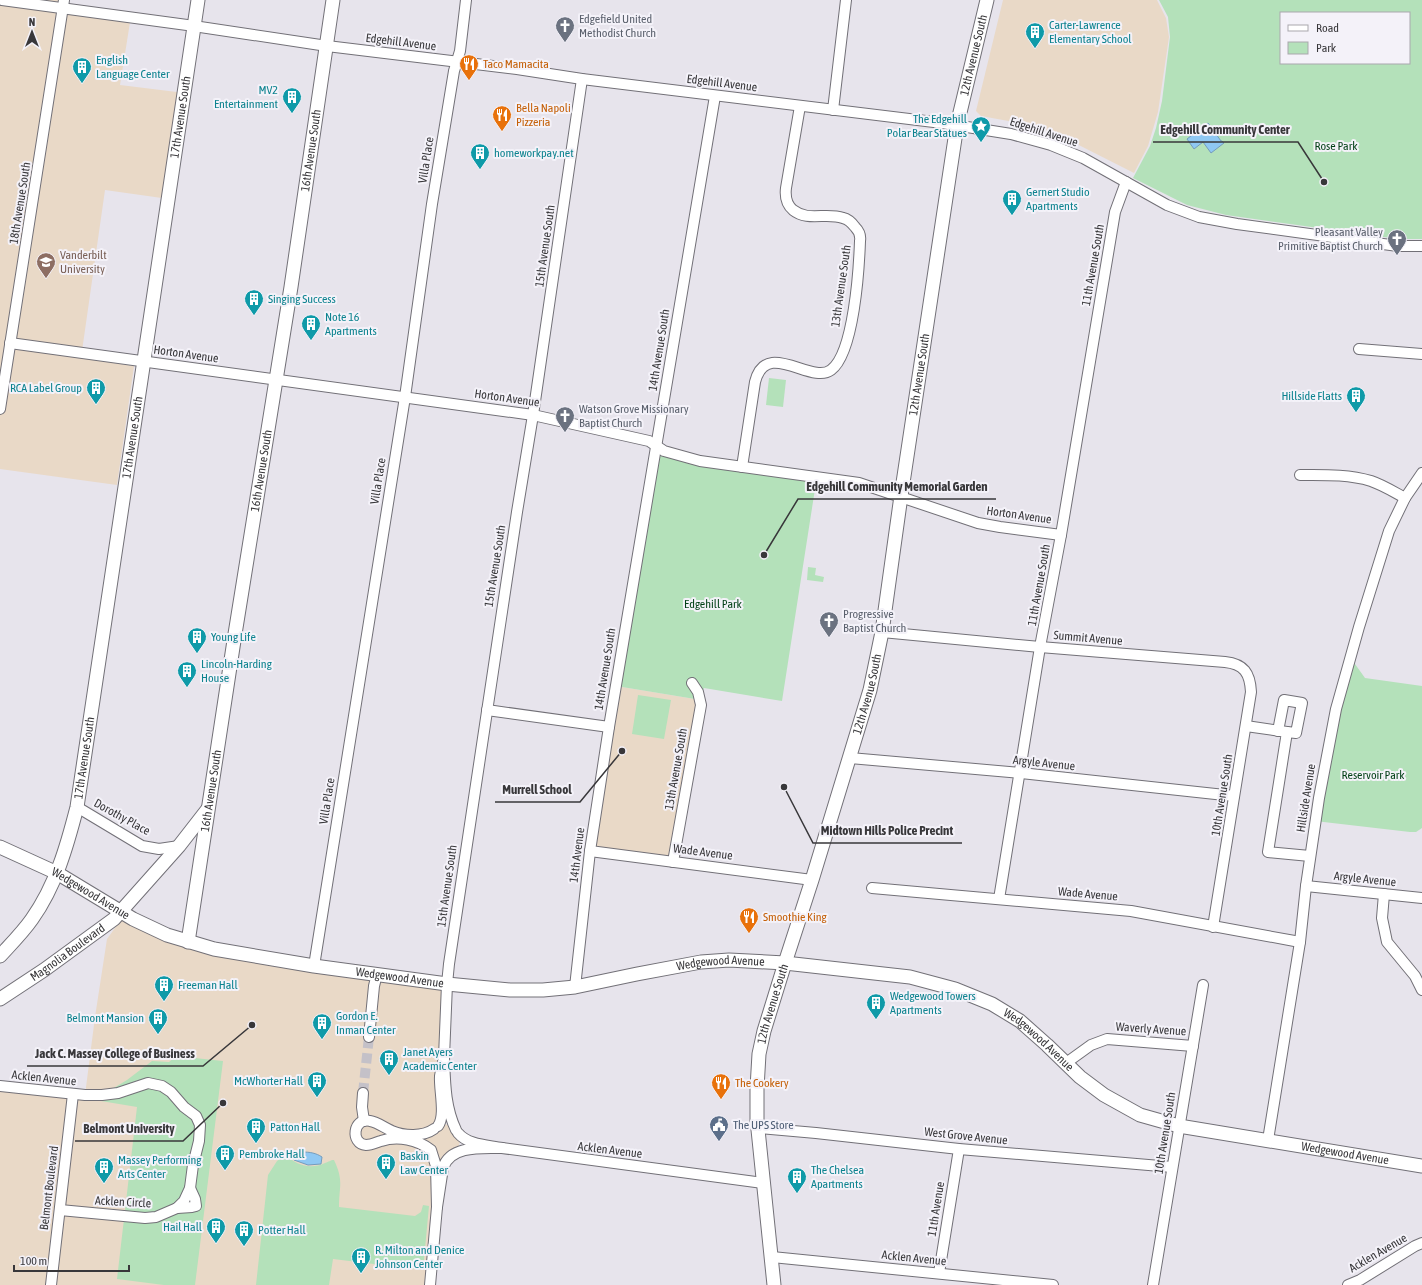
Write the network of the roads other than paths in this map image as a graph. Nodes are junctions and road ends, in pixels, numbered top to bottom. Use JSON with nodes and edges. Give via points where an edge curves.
{"nodes":[{"id":1,"x":2,"y":0,"type":"edge"},
{"id":2,"x":198,"y":0,"type":"edge"},
{"id":3,"x":333,"y":0,"type":"edge"},
{"id":4,"x":466,"y":0,"type":"edge"},
{"id":5,"x":846,"y":0,"type":"edge"},
{"id":6,"x":987,"y":0,"type":"edge"},
{"id":7,"x":64,"y":4,"type":"edge"},
{"id":8,"x":194,"y":26,"type":"junction"},
{"id":9,"x":328,"y":46,"type":"junction"},
{"id":10,"x":457,"y":62,"type":"junction"},
{"id":11,"x":582,"y":79,"type":"junction"},
{"id":12,"x":715,"y":96,"type":"junction"},
{"id":13,"x":800,"y":106,"type":"junction"},
{"id":14,"x":833,"y":110,"type":"junction"},
{"id":15,"x":957,"y":125,"type":"junction"},
{"id":16,"x":1126,"y":182,"type":"junction"},
{"id":17,"x":1422,"y":246,"type":"edge"},
{"id":18,"x":10,"y":343,"type":"junction"},
{"id":19,"x":1359,"y":350,"type":"dead end"},
{"id":20,"x":1422,"y":354,"type":"edge"},
{"id":21,"x":145,"y":362,"type":"junction"},
{"id":22,"x":276,"y":380,"type":"junction"},
{"id":23,"x":405,"y":397,"type":"junction"},
{"id":24,"x":0,"y":409,"type":"edge"},
{"id":25,"x":533,"y":415,"type":"junction"},
{"id":26,"x":656,"y":445,"type":"junction"},
{"id":27,"x":742,"y":467,"type":"junction"},
{"id":28,"x":1422,"y":473,"type":"edge"},
{"id":29,"x":1300,"y":475,"type":"dead end"},
{"id":30,"x":901,"y":496,"type":"junction"},
{"id":31,"x":1405,"y":498,"type":"junction"},
{"id":32,"x":1061,"y":534,"type":"junction"},
{"id":33,"x":882,"y":632,"type":"junction"},
{"id":34,"x":1040,"y":647,"type":"junction"},
{"id":35,"x":1244,"y":669,"type":"joint"},
{"id":36,"x":692,"y":683,"type":"dead end"},
{"id":37,"x":487,"y":710,"type":"junction"},
{"id":38,"x":1246,"y":726,"type":"junction"},
{"id":39,"x":609,"y":727,"type":"junction"},
{"id":40,"x":850,"y":758,"type":"junction"},
{"id":41,"x":1021,"y":773,"type":"junction"},
{"id":42,"x":1234,"y":796,"type":"junction"},
{"id":43,"x":77,"y":807,"type":"junction"},
{"id":44,"x":208,"y":808,"type":"junction"},
{"id":45,"x":179,"y":846,"type":"junction"},
{"id":46,"x":0,"y":847,"type":"edge"},
{"id":47,"x":590,"y":851,"type":"junction"},
{"id":48,"x":1310,"y":856,"type":"junction"},
{"id":49,"x":673,"y":862,"type":"junction"},
{"id":50,"x":57,"y":874,"type":"junction"},
{"id":51,"x":812,"y":880,"type":"junction"},
{"id":52,"x":1306,"y":886,"type":"junction"},
{"id":53,"x":872,"y":888,"type":"dead end"},
{"id":54,"x":1384,"y":894,"type":"junction"},
{"id":55,"x":1422,"y":898,"type":"edge"},
{"id":56,"x":1000,"y":899,"type":"junction"},
{"id":57,"x":120,"y":911,"type":"junction"},
{"id":58,"x":1213,"y":927,"type":"junction"},
{"id":59,"x":188,"y":942,"type":"junction"},
{"id":60,"x":1300,"y":942,"type":"junction"},
{"id":61,"x":0,"y":956,"type":"edge"},
{"id":62,"x":785,"y":963,"type":"junction"},
{"id":63,"x":314,"y":966,"type":"junction"},
{"id":64,"x":376,"y":974,"type":"junction"},
{"id":65,"x":447,"y":984,"type":"junction"},
{"id":66,"x":1203,"y":985,"type":"dead end"},
{"id":67,"x":575,"y":987,"type":"junction"},
{"id":68,"x":1422,"y":990,"type":"edge"},
{"id":69,"x":0,"y":999,"type":"edge"},
{"id":70,"x":369,"y":1037,"type":"tunnel mouth"},
{"id":71,"x":1193,"y":1046,"type":"junction"},
{"id":72,"x":444,"y":1057,"type":"junction"},
{"id":73,"x":1066,"y":1063,"type":"junction"},
{"id":74,"x":0,"y":1086,"type":"edge"},
{"id":75,"x":363,"y":1093,"type":"tunnel mouth"},
{"id":76,"x":73,"y":1094,"type":"junction"},
{"id":77,"x":86,"y":1095,"type":"joint"},
{"id":78,"x":369,"y":1121,"type":"junction"},
{"id":79,"x":1179,"y":1126,"type":"junction"},
{"id":80,"x":436,"y":1127,"type":"junction"},
{"id":81,"x":758,"y":1128,"type":"junction"},
{"id":82,"x":457,"y":1131,"type":"junction"},
{"id":83,"x":1268,"y":1140,"type":"junction"},
{"id":84,"x":367,"y":1144,"type":"junction"},
{"id":85,"x":502,"y":1148,"type":"junction"},
{"id":86,"x":959,"y":1149,"type":"junction"},
{"id":87,"x":431,"y":1150,"type":"junction"},
{"id":88,"x":452,"y":1154,"type":"junction"},
{"id":89,"x":1422,"y":1166,"type":"edge"},
{"id":90,"x":1172,"y":1167,"type":"junction"},
{"id":91,"x":763,"y":1183,"type":"junction"},
{"id":92,"x":437,"y":1207,"type":"junction"},
{"id":93,"x":60,"y":1210,"type":"junction"},
{"id":94,"x":1422,"y":1244,"type":"edge"},
{"id":95,"x":772,"y":1257,"type":"junction"},
{"id":96,"x":939,"y":1273,"type":"junction"},
{"id":97,"x":51,"y":1285,"type":"edge"},
{"id":98,"x":430,"y":1285,"type":"edge"},
{"id":99,"x":774,"y":1285,"type":"edge"},
{"id":100,"x":1053,"y":1285,"type":"edge"},
{"id":101,"x":1153,"y":1285,"type":"edge"},
{"id":102,"x":1348,"y":1285,"type":"edge"}],
"edges":[{"from":1,"to":7,"type":"street","name":"Edgehill Avenue"},
{"from":2,"to":8,"type":"main road","name":"17th Avenue South"},
{"from":3,"to":9,"type":"main road","name":"16th Avenue South"},
{"from":4,"to":10,"type":"street","name":"Villa Place"},
{"from":5,"to":14,"type":"street"},
{"from":6,"to":15,"type":"main road","name":"12th Avenue South"},
{"from":7,"to":8,"type":"street","name":"Edgehill Avenue"},
{"from":7,"to":18,"type":"street","name":"18th Avenue South"},
{"from":8,"to":9,"type":"street","name":"Edgehill Avenue"},
{"from":8,"to":21,"type":"main road","name":"17th Avenue South"},
{"from":9,"to":10,"type":"street","name":"Edgehill Avenue"},
{"from":9,"to":22,"type":"main road","name":"16th Avenue South"},
{"from":10,"to":11,"type":"street","name":"Edgehill Avenue"},
{"from":10,"to":23,"type":"street","name":"Villa Place","via":[[432,204]]},
{"from":11,"to":12,"type":"street","name":"Edgehill Avenue"},
{"from":11,"to":25,"type":"street","name":"15th Avenue South"},
{"from":12,"to":13,"type":"street","name":"Edgehill Avenue"},
{"from":12,"to":26,"type":"street","name":"14th Avenue South"},
{"from":13,"to":14,"type":"street","name":"Edgehill Avenue"},
{"from":13,"to":27,"type":"street","name":"13th Avenue South","via":[[785,196],[790,207],[802,215],[843,218],[852,223],[859,232],[860,250],[853,316],[842,356],[829,371],[817,373],[779,362],[768,365],[759,372],[755,382]]},
{"from":14,"to":15,"type":"street","name":"Edgehill Avenue"},
{"from":15,"to":16,"type":"street","name":"Edgehill Avenue","via":[[1011,134],[1051,146],[1083,158]]},
{"from":15,"to":30,"type":"main road","name":"12th Avenue South"},
{"from":16,"to":17,"type":"street","name":"Edgehill Avenue","via":[[1167,205],[1199,217],[1398,246]]},
{"from":16,"to":32,"type":"street","name":"11th Avenue South","via":[[1115,212]]},
{"from":18,"to":21,"type":"street","name":"Horton Avenue"},
{"from":18,"to":24,"type":"street","name":"18th Avenue South"},
{"from":19,"to":20,"type":"street"},
{"from":21,"to":22,"type":"street","name":"Horton Avenue"},
{"from":21,"to":43,"type":"main road","name":"17th Avenue South"},
{"from":22,"to":23,"type":"street","name":"Horton Avenue"},
{"from":22,"to":44,"type":"main road","name":"16th Avenue South"},
{"from":23,"to":25,"type":"street","name":"Horton Avenue"},
{"from":23,"to":63,"type":"street","name":"Villa Place"},
{"from":25,"to":26,"type":"street","name":"Horton Avenue","via":[[649,440]]},
{"from":25,"to":37,"type":"street","name":"15th Avenue South"},
{"from":26,"to":27,"type":"street","name":"Horton Avenue","via":[[664,451],[700,461]]},
{"from":26,"to":39,"type":"street","name":"14th Avenue South"},
{"from":27,"to":30,"type":"street","name":"Horton Avenue","via":[[859,483]]},
{"from":28,"to":31,"type":"street","name":"Hillside Avenue"},
{"from":29,"to":31,"type":"street","via":[[1352,477],[1370,481]]},
{"from":30,"to":32,"type":"street","name":"Horton Avenue","via":[[978,523]]},
{"from":30,"to":33,"type":"main road","name":"12th Avenue South"},
{"from":31,"to":48,"type":"street","name":"Hillside Avenue","via":[[1390,531],[1344,679],[1325,762]]},
{"from":32,"to":34,"type":"street","name":"11th Avenue South"},
{"from":33,"to":34,"type":"street","name":"Summit Avenue"},
{"from":33,"to":40,"type":"main road","name":"12th Avenue South","via":[[870,690]]},
{"from":34,"to":35,"type":"street","name":"Summit Avenue","via":[[1229,663]]},
{"from":34,"to":41,"type":"street","name":"11th Avenue South"},
{"from":35,"to":38,"type":"street","name":"10th Avenue South","via":[[1250,680],[1251,692]]},
{"from":36,"to":49,"type":"street","name":"13th Avenue South","via":[[698,692],[701,705]]},
{"from":37,"to":39,"type":"street"},
{"from":37,"to":65,"type":"street","name":"15th Avenue South"},
{"from":38,"to":42,"type":"street","name":"10th Avenue South"},
{"from":38,"to":48,"type":"street","via":[[1282,731],[1268,852]]},
{"from":39,"to":47,"type":"street","name":"14th Avenue"},
{"from":40,"to":41,"type":"street","name":"Argyle Avenue"},
{"from":40,"to":51,"type":"main road","name":"12th Avenue South"},
{"from":41,"to":42,"type":"street","name":"Argyle Avenue"},
{"from":41,"to":56,"type":"street","name":"11th Avenue South"},
{"from":42,"to":58,"type":"street","name":"10th Avenue South"},
{"from":43,"to":45,"type":"street","name":"Dorothy Place","via":[[142,846],[159,849]]},
{"from":43,"to":50,"type":"main road","name":"17th Avenue South"},
{"from":44,"to":45,"type":"main road","name":"Magnolia Boulevard"},
{"from":44,"to":59,"type":"main road","name":"16th Avenue South"},
{"from":45,"to":57,"type":"main road","name":"Magnolia Boulevard"},
{"from":46,"to":50,"type":"main road","name":"Wedgewood Avenue"},
{"from":47,"to":49,"type":"street","name":"Wade Avenue"},
{"from":47,"to":67,"type":"street","name":"14th Avenue"},
{"from":48,"to":52,"type":"street","name":"Hillside Avenue"},
{"from":49,"to":51,"type":"street","name":"Wade Avenue"},
{"from":50,"to":57,"type":"main road","name":"Wedgewood Avenue"},
{"from":50,"to":61,"type":"main road","via":[[32,920]]},
{"from":51,"to":62,"type":"main road","name":"12th Avenue South"},
{"from":52,"to":54,"type":"street","name":"Argyle Avenue"},
{"from":52,"to":60,"type":"street","name":"Hillside Avenue"},
{"from":53,"to":56,"type":"street","name":"Wade Avenue"},
{"from":54,"to":55,"type":"street","name":"Argyle Avenue"},
{"from":54,"to":68,"type":"street","via":[[1382,918],[1387,942],[1415,976]]},
{"from":56,"to":58,"type":"street","name":"Wade Avenue","via":[[1131,911]]},
{"from":57,"to":59,"type":"main road","name":"Wedgewood Avenue","via":[[150,928]]},
{"from":57,"to":69,"type":"main road","name":"Magnolia Boulevard","via":[[114,919]]},
{"from":58,"to":60,"type":"street","name":"Wade Avenue"},
{"from":59,"to":63,"type":"main road","name":"Wedgewood Avenue","via":[[214,949]]},
{"from":60,"to":83,"type":"street","name":"Hillside Avenue"},
{"from":62,"to":67,"type":"main road","name":"Wedgewood Avenue","via":[[733,960],[702,962]]},
{"from":62,"to":73,"type":"main road","name":"Wedgewood Avenue","via":[[910,977],[955,989],[992,1004],[1020,1021]]},
{"from":62,"to":81,"type":"main road","name":"12th Avenue South","via":[[759,1054]]},
{"from":63,"to":64,"type":"main road","name":"Wedgewood Avenue"},
{"from":64,"to":65,"type":"main road","name":"Wedgewood Avenue"},
{"from":64,"to":70,"type":"street"},
{"from":65,"to":67,"type":"main road","name":"Wedgewood Avenue","via":[[510,990]]},
{"from":65,"to":72,"type":"street","name":"15th Avenue South"},
{"from":66,"to":71,"type":"street","name":"10th Avenue South"},
{"from":71,"to":73,"type":"street","name":"Waverly Avenue","via":[[1107,1039],[1091,1045]]},
{"from":71,"to":79,"type":"street","name":"10th Avenue South"},
{"from":72,"to":80,"type":"street","name":"15th Avenue South","via":[[440,1076],[442,1116]]},
{"from":72,"to":82,"type":"street","name":"15th Avenue South","via":[[447,1102]]},
{"from":73,"to":79,"type":"main road","name":"Wedgewood Avenue","via":[[1104,1095],[1140,1115]]},
{"from":74,"to":76,"type":"street","name":"Acklen Avenue"},
{"from":75,"to":78,"type":"street","via":[[362,1107]]},
{"from":76,"to":77,"type":"street","name":"Acklen Avenue"},
{"from":76,"to":93,"type":"street","name":"Belmont Boulevard"},
{"from":77,"to":93,"type":"street","name":"Acklen Circle","via":[[112,1095],[148,1083],[165,1087],[171,1092],[196,1116],[200,1125],[190,1188],[177,1208],[160,1216],[145,1218]]},
{"from":78,"to":80,"type":"street","via":[[393,1132],[409,1134],[427,1133]]},
{"from":78,"to":84,"type":"street","via":[[379,1127],[380,1135],[377,1140]]},
{"from":78,"to":84,"type":"street","via":[[358,1124],[355,1132],[357,1140]]},
{"from":79,"to":83,"type":"main road","name":"Wedgewood Avenue"},
{"from":79,"to":90,"type":"street","name":"10th Avenue South"},
{"from":80,"to":82,"type":"street","via":[[448,1125]]},
{"from":80,"to":87,"type":"street","via":[[429,1137]]},
{"from":81,"to":86,"type":"street","name":"West Grove Avenue"},
{"from":81,"to":91,"type":"main road","name":"12th Avenue South"},
{"from":82,"to":85,"type":"street","name":"Acklen Avenue","via":[[470,1141]]},
{"from":82,"to":88,"type":"street","via":[[459,1146]]},
{"from":83,"to":89,"type":"main road","name":"Wedgewood Avenue"},
{"from":84,"to":87,"type":"street","via":[[398,1139],[418,1142]]},
{"from":85,"to":88,"type":"street","name":"Acklen Avenue","via":[[470,1149]]},
{"from":85,"to":91,"type":"street","name":"Acklen Avenue"},
{"from":86,"to":90,"type":"street","name":"West Grove Avenue"},
{"from":86,"to":96,"type":"street","name":"11th Avenue"},
{"from":87,"to":88,"type":"street","via":[[442,1156]]},
{"from":87,"to":92,"type":"street","via":[[436,1166]]},
{"from":88,"to":92,"type":"street","via":[[444,1166]]},
{"from":90,"to":101,"type":"street","name":"10th Avenue South"},
{"from":91,"to":95,"type":"main road","name":"12th Avenue South"},
{"from":92,"to":98,"type":"street"},
{"from":93,"to":97,"type":"street","name":"Belmont Boulevard"},
{"from":94,"to":102,"type":"street","name":"Acklen Avenue"},
{"from":95,"to":96,"type":"street","name":"Acklen Avenue"},
{"from":95,"to":99,"type":"main road","name":"12th Avenue South"},
{"from":96,"to":100,"type":"street","name":"Acklen Avenue"}]}
